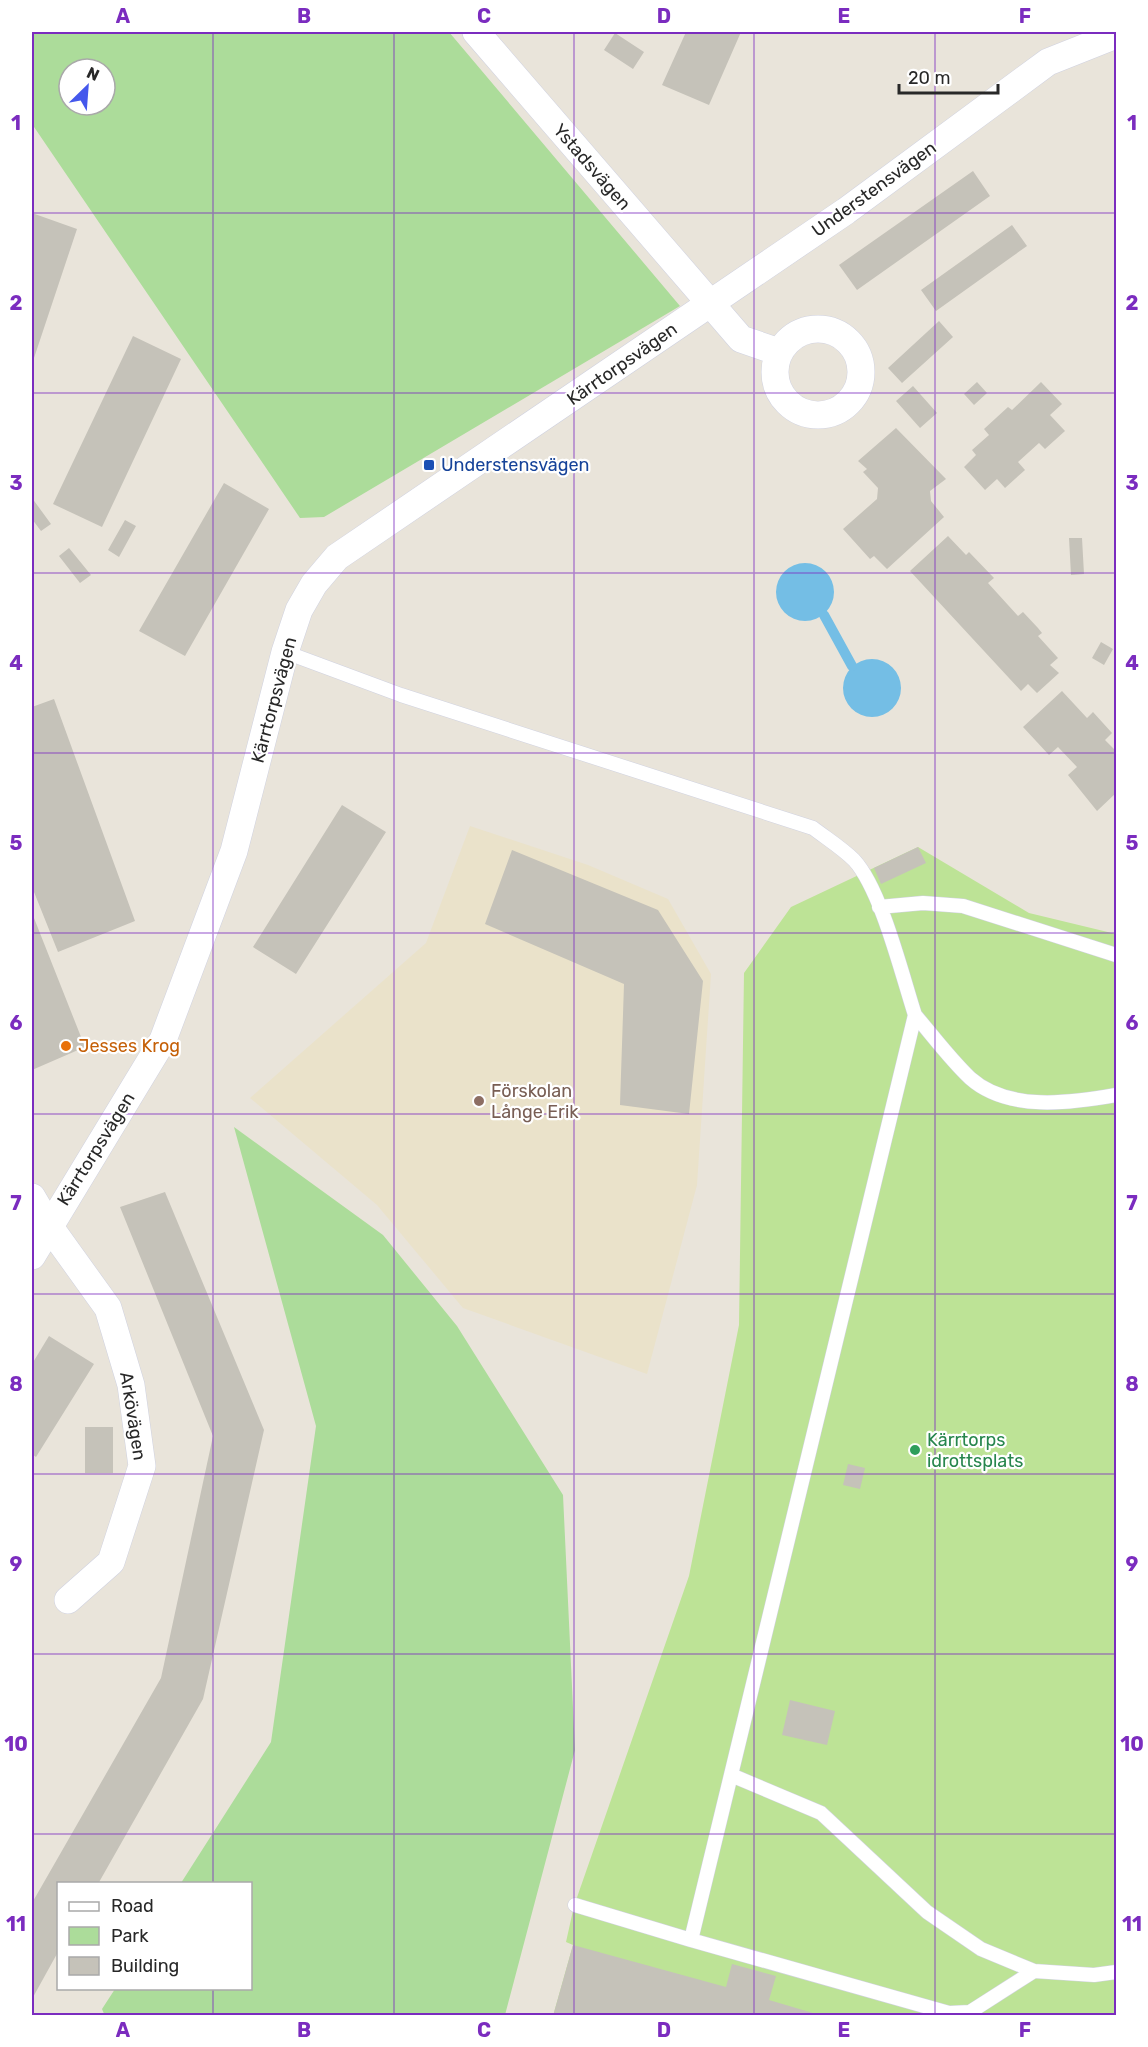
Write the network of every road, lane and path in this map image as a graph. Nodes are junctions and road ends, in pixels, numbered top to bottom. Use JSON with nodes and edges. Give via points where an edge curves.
{"nodes":[{"id":1,"x":476,"y":32,"type":"edge"},
{"id":2,"x":1116,"y":35,"type":"edge"},
{"id":3,"x":710,"y":302,"type":"junction"},
{"id":4,"x":779,"y":352,"type":"dead end"},
{"id":5,"x":285,"y":652,"type":"junction"},
{"id":6,"x":879,"y":907,"type":"junction"},
{"id":7,"x":1116,"y":955,"type":"edge"},
{"id":8,"x":915,"y":1015,"type":"junction"},
{"id":9,"x":1116,"y":1095,"type":"edge"},
{"id":10,"x":32,"y":1197,"type":"edge"},
{"id":11,"x":49,"y":1226,"type":"junction"},
{"id":12,"x":32,"y":1256,"type":"edge"},
{"id":13,"x":68,"y":1600,"type":"dead end"},
{"id":14,"x":731,"y":1775,"type":"junction"},
{"id":15,"x":575,"y":1905,"type":"dead end"},
{"id":16,"x":691,"y":1940,"type":"junction"},
{"id":17,"x":1034,"y":1971,"type":"junction"},
{"id":18,"x":1116,"y":1972,"type":"edge"}],
"edges":[{"from":1,"to":3,"type":"street","name":"Ystadsvägen"},
{"from":2,"to":3,"type":"street","name":"Understensvägen","via":[[1048,62],[846,211]]},
{"from":3,"to":4,"type":"street","via":[[741,339]]},
{"from":3,"to":5,"type":"street","name":"Kärrtorpsvägen","via":[[628,362],[337,557],[299,610]]},
{"from":5,"to":6,"type":"lane","via":[[401,695],[813,828],[853,860]]},
{"from":5,"to":11,"type":"street","name":"Kärrtorpsvägen","via":[[234,851],[163,1040]]},
{"from":6,"to":7,"type":"lane","via":[[923,903],[963,906]]},
{"from":6,"to":8,"type":"lane"},
{"from":8,"to":9,"type":"lane","via":[[971,1079],[1012,1100],[1072,1102]]},
{"from":8,"to":14,"type":"lane"},
{"from":10,"to":11,"type":"street","name":"Arkövägen"},
{"from":11,"to":12,"type":"street","name":"Kärrtorpsvägen"},
{"from":11,"to":13,"type":"street","name":"Arkövägen","via":[[108,1308],[131,1385],[142,1466],[111,1562]]},
{"from":14,"to":16,"type":"lane"},
{"from":14,"to":17,"type":"lane","via":[[821,1813],[927,1912],[981,1950]]},
{"from":15,"to":16,"type":"lane"},
{"from":16,"to":17,"type":"lane","via":[[949,2013],[970,2012]]},
{"from":17,"to":18,"type":"lane","via":[[1094,1975]]}]}
